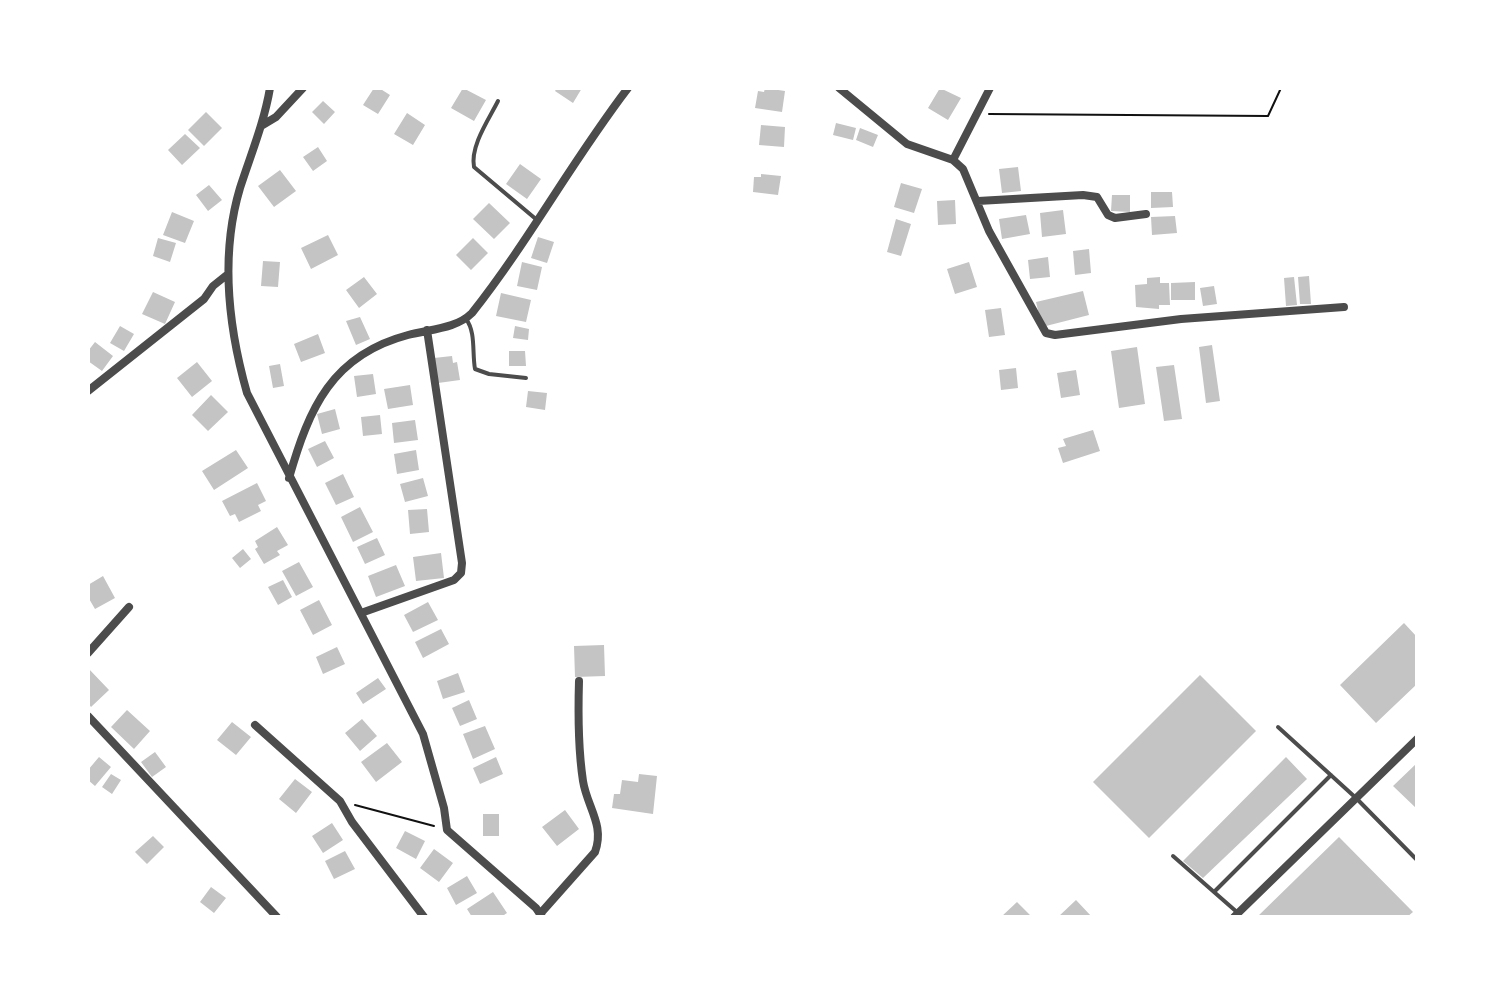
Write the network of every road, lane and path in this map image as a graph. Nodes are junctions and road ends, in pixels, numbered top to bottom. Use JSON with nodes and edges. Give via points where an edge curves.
{"nodes":[{"id":1,"x":270,"y":88,"type":"edge"},
{"id":2,"x":303,"y":88,"type":"edge"},
{"id":3,"x":628,"y":88,"type":"edge"},
{"id":4,"x":839,"y":88,"type":"edge"},
{"id":5,"x":990,"y":88,"type":"edge"},
{"id":6,"x":1281,"y":88,"type":"edge"},
{"id":7,"x":498,"y":101,"type":"dead end"},
{"id":8,"x":976,"y":114,"type":"junction"},
{"id":9,"x":261,"y":126,"type":"junction"},
{"id":10,"x":953,"y":160,"type":"junction"},
{"id":11,"x":978,"y":201,"type":"junction"},
{"id":12,"x":1146,"y":214,"type":"dead end"},
{"id":13,"x":539,"y":221,"type":"junction"},
{"id":14,"x":228,"y":274,"type":"junction"},
{"id":15,"x":1344,"y":307,"type":"dead end"},
{"id":16,"x":466,"y":319,"type":"junction"},
{"id":17,"x":427,"y":330,"type":"junction"},
{"id":18,"x":526,"y":378,"type":"dead end"},
{"id":19,"x":88,"y":391,"type":"edge"},
{"id":20,"x":289,"y":478,"type":"junction"},
{"id":21,"x":129,"y":607,"type":"dead end"},
{"id":22,"x":361,"y":613,"type":"junction"},
{"id":23,"x":88,"y":653,"type":"edge"},
{"id":24,"x":579,"y":681,"type":"dead end"},
{"id":25,"x":88,"y":716,"type":"edge"},
{"id":26,"x":255,"y":725,"type":"dead end"},
{"id":27,"x":1278,"y":727,"type":"dead end"},
{"id":28,"x":1417,"y":739,"type":"edge"},
{"id":29,"x":1331,"y":775,"type":"junction"},
{"id":30,"x":1356,"y":798,"type":"junction"},
{"id":31,"x":340,"y":801,"type":"junction"},
{"id":32,"x":447,"y":830,"type":"junction"},
{"id":33,"x":1173,"y":856,"type":"dead end"},
{"id":34,"x":1417,"y":860,"type":"edge"},
{"id":35,"x":1214,"y":892,"type":"junction"},
{"id":36,"x":541,"y":915,"type":"edge"},
{"id":37,"x":1236,"y":915,"type":"edge"},
{"id":38,"x":277,"y":917,"type":"edge"},
{"id":39,"x":424,"y":917,"type":"edge"}],
"edges":[{"from":1,"to":9,"type":"street"},
{"from":2,"to":9,"type":"street"},
{"from":3,"to":13,"type":"street"},
{"from":4,"to":10,"type":"street","via":[[907,144]]},
{"from":5,"to":8,"type":"street"},
{"from":6,"to":8,"type":"path","via":[[1268,116]]},
{"from":7,"to":13,"type":"lane","via":[[477,143],[474,167]]},
{"from":8,"to":10,"type":"street"},
{"from":9,"to":14,"type":"street","via":[[237,202]]},
{"from":10,"to":11,"type":"street"},
{"from":11,"to":12,"type":"street","via":[[1092,195],[1115,218]]},
{"from":11,"to":15,"type":"street","via":[[1046,333]]},
{"from":13,"to":16,"type":"street"},
{"from":14,"to":19,"type":"street"},
{"from":14,"to":20,"type":"street","via":[[237,358],[247,393]]},
{"from":16,"to":17,"type":"street"},
{"from":16,"to":18,"type":"lane","via":[[475,369]]},
{"from":17,"to":20,"type":"street","via":[[382,341],[331,383],[303,430]]},
{"from":17,"to":22,"type":"street","via":[[461,573]]},
{"from":20,"to":22,"type":"street"},
{"from":21,"to":23,"type":"street"},
{"from":22,"to":32,"type":"street","via":[[423,734]]},
{"from":24,"to":36,"type":"street","via":[[583,784],[598,823],[599,842]]},
{"from":25,"to":38,"type":"street"},
{"from":26,"to":31,"type":"street"},
{"from":27,"to":29,"type":"lane"},
{"from":28,"to":30,"type":"street"},
{"from":29,"to":30,"type":"lane"},
{"from":29,"to":35,"type":"lane"},
{"from":30,"to":34,"type":"lane"},
{"from":30,"to":37,"type":"street"},
{"from":31,"to":32,"type":"path"},
{"from":31,"to":39,"type":"street"},
{"from":32,"to":36,"type":"street"},
{"from":33,"to":35,"type":"lane"},
{"from":35,"to":37,"type":"lane"}]}
